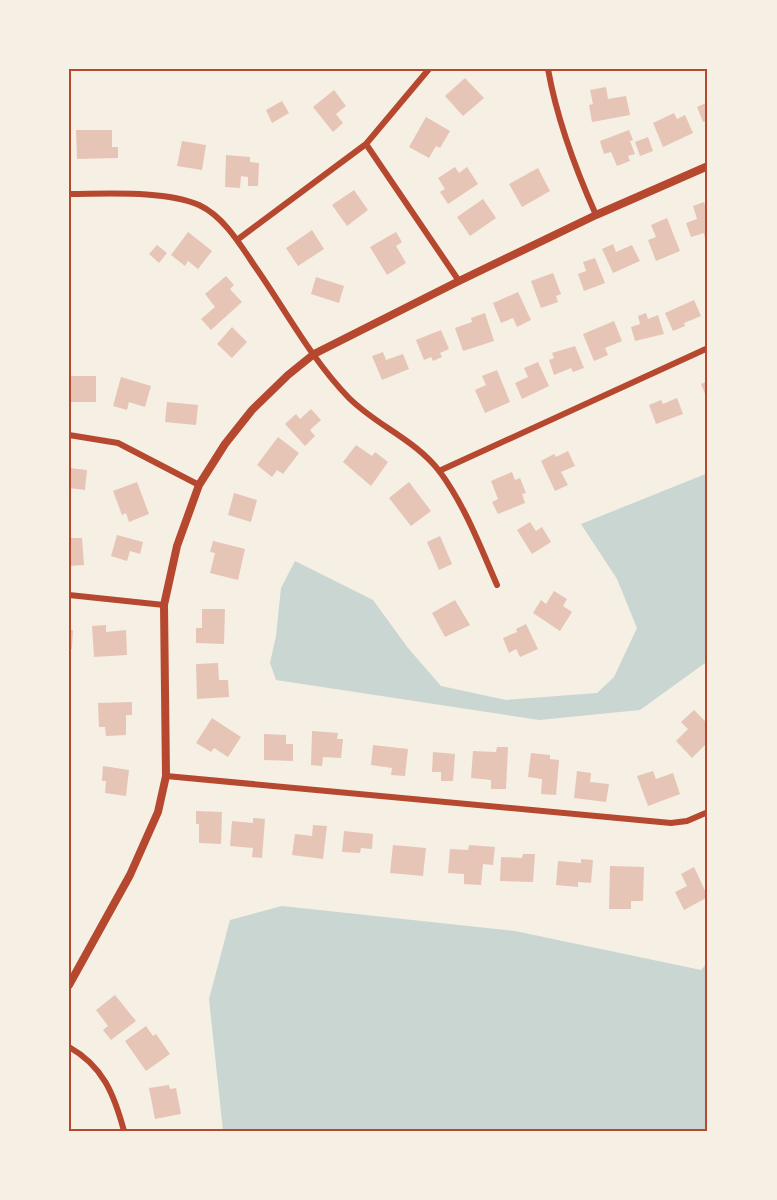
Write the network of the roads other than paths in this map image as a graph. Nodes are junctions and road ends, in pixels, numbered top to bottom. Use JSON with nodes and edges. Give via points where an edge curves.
{"nodes":[{"id":1,"x":429,"y":69,"type":"edge"},
{"id":2,"x":548,"y":69,"type":"edge"},
{"id":3,"x":366,"y":144,"type":"junction"},
{"id":4,"x":708,"y":166,"type":"edge"},
{"id":5,"x":69,"y":194,"type":"edge"},
{"id":6,"x":596,"y":215,"type":"junction"},
{"id":7,"x":237,"y":240,"type":"junction"},
{"id":8,"x":459,"y":280,"type":"junction"},
{"id":9,"x":708,"y":348,"type":"edge"},
{"id":10,"x":314,"y":354,"type":"junction"},
{"id":11,"x":69,"y":435,"type":"edge"},
{"id":12,"x":439,"y":471,"type":"junction"},
{"id":13,"x":199,"y":485,"type":"junction"},
{"id":14,"x":497,"y":585,"type":"dead end"},
{"id":15,"x":69,"y":595,"type":"edge"},
{"id":16,"x":164,"y":605,"type":"junction"},
{"id":17,"x":165,"y":776,"type":"junction"},
{"id":18,"x":708,"y":812,"type":"edge"},
{"id":19,"x":69,"y":985,"type":"edge"},
{"id":20,"x":69,"y":1047,"type":"edge"},
{"id":21,"x":124,"y":1131,"type":"edge"}],
"edges":[{"from":1,"to":3,"type":"street"},
{"from":2,"to":6,"type":"street","via":[[571,157]]},
{"from":3,"to":7,"type":"street"},
{"from":3,"to":8,"type":"street"},
{"from":4,"to":6,"type":"street"},
{"from":5,"to":7,"type":"street","via":[[133,194],[200,206],[220,220]]},
{"from":6,"to":8,"type":"street"},
{"from":7,"to":10,"type":"street"},
{"from":8,"to":10,"type":"street"},
{"from":9,"to":12,"type":"street"},
{"from":10,"to":12,"type":"street","via":[[350,398],[422,450]]},
{"from":10,"to":13,"type":"street","via":[[252,410]]},
{"from":11,"to":13,"type":"street","via":[[118,443]]},
{"from":12,"to":14,"type":"street","via":[[460,503]]},
{"from":13,"to":16,"type":"street","via":[[177,546]]},
{"from":15,"to":16,"type":"street"},
{"from":16,"to":17,"type":"street"},
{"from":17,"to":18,"type":"street","via":[[671,823]]},
{"from":17,"to":19,"type":"street","via":[[148,837]]},
{"from":20,"to":21,"type":"street","via":[[82,1054],[104,1077]]}]}
